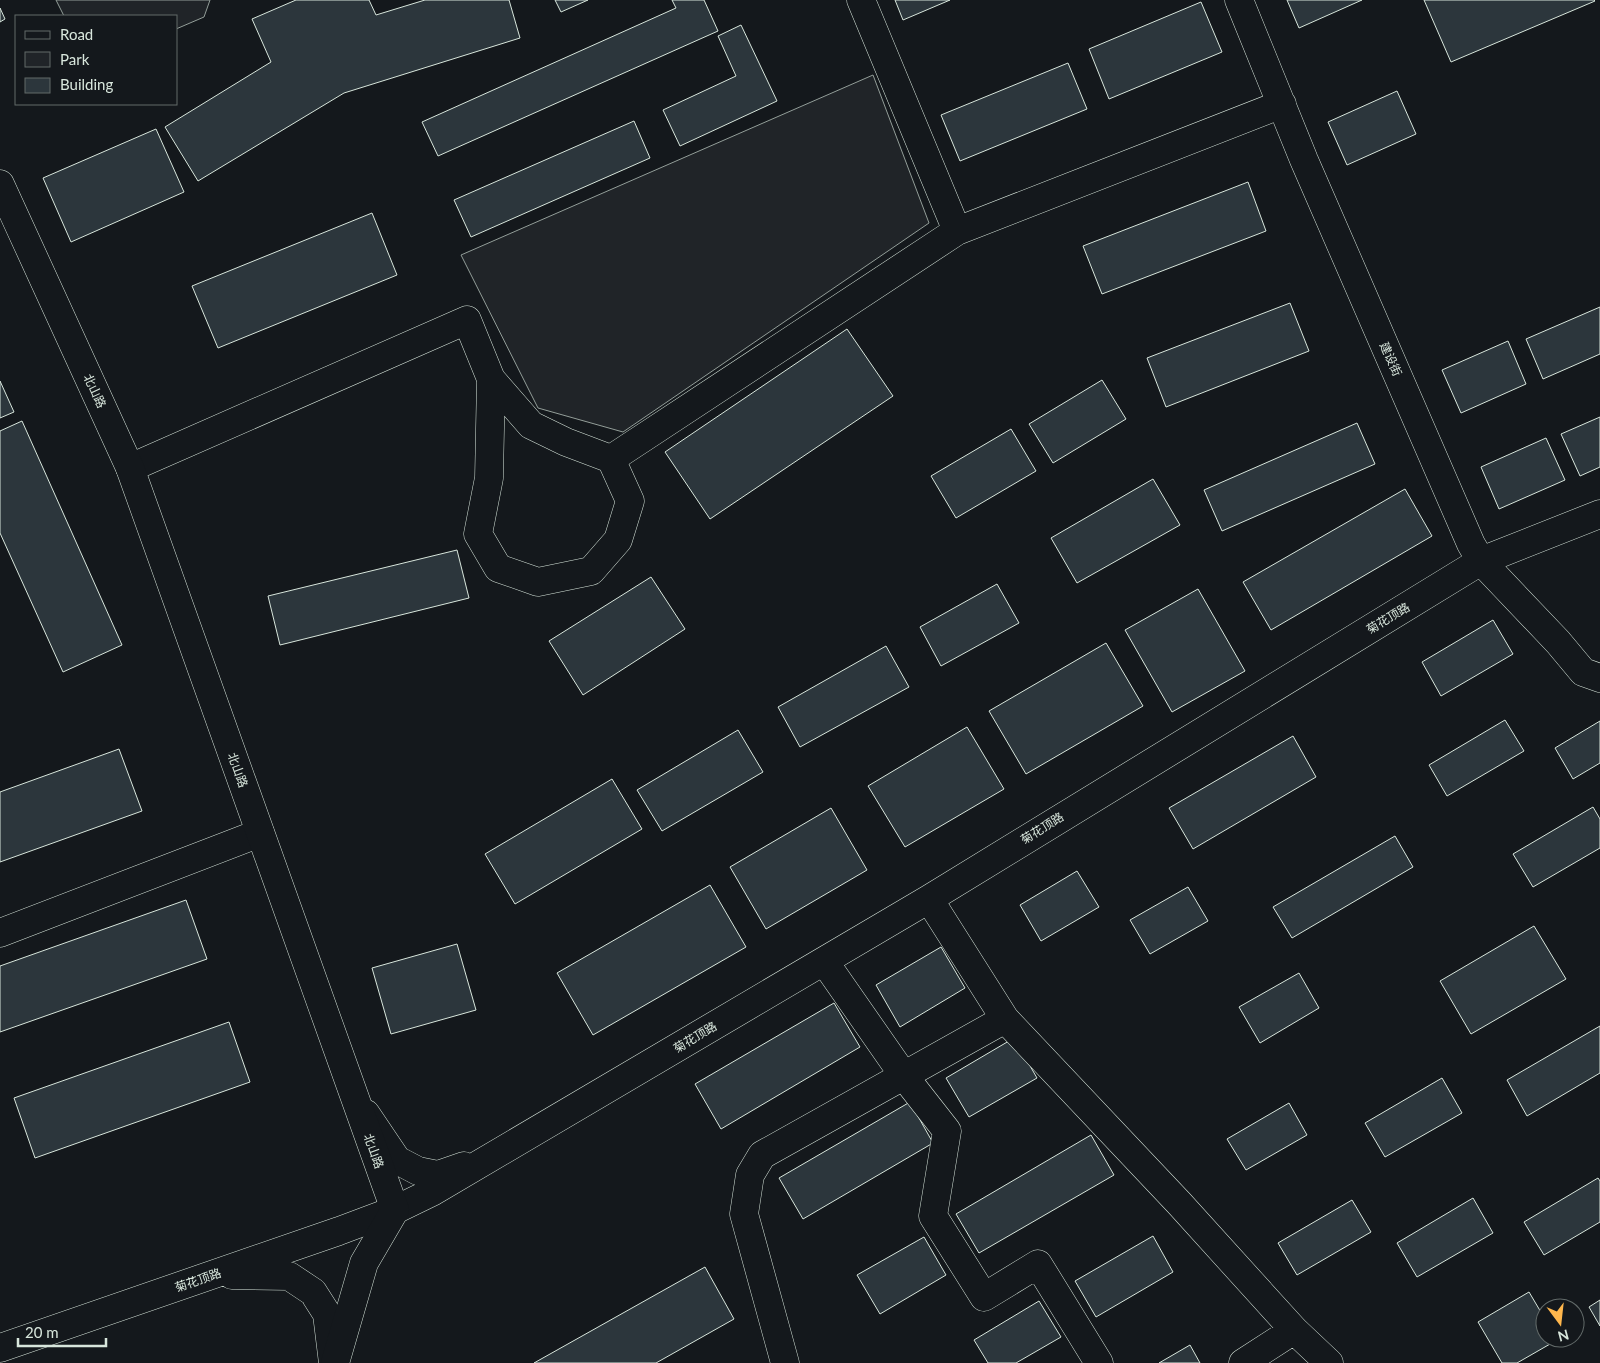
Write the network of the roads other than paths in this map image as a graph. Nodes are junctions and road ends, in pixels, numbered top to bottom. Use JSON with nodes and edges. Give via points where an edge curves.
{"nodes":[{"id":1,"x":862,"y":0,"type":"edge"},
{"id":2,"x":1239,"y":0,"type":"edge"},
{"id":3,"x":1282,"y":104,"type":"junction"},
{"id":4,"x":0,"y":184,"type":"edge"},
{"id":5,"x":957,"y":231,"type":"junction"},
{"id":6,"x":491,"y":379,"type":"junction"},
{"id":7,"x":611,"y":459,"type":"junction"},
{"id":8,"x":130,"y":468,"type":"junction"},
{"id":9,"x":1600,"y":514,"type":"edge"},
{"id":10,"x":1481,"y":561,"type":"junction"},
{"id":11,"x":1600,"y":678,"type":"edge"},
{"id":12,"x":260,"y":833,"type":"junction"},
{"id":13,"x":929,"y":899,"type":"junction"},
{"id":14,"x":0,"y":933,"type":"edge"},
{"id":15,"x":824,"y":961,"type":"junction"},
{"id":16,"x":1005,"y":1019,"type":"junction"},
{"id":17,"x":904,"y":1076,"type":"junction"},
{"id":18,"x":354,"y":1096,"type":"junction"},
{"id":19,"x":491,"y":1157,"type":"junction"},
{"id":20,"x":395,"y":1210,"type":"junction"},
{"id":21,"x":212,"y":1275,"type":"junction"},
{"id":22,"x":1294,"y":1330,"type":"junction"},
{"id":23,"x":0,"y":1348,"type":"edge"},
{"id":24,"x":334,"y":1363,"type":"edge"},
{"id":25,"x":785,"y":1363,"type":"edge"},
{"id":26,"x":1099,"y":1363,"type":"edge"},
{"id":27,"x":1243,"y":1363,"type":"edge"},
{"id":28,"x":1330,"y":1363,"type":"edge"}],
"edges":[{"from":1,"to":5,"type":"street"},
{"from":2,"to":3,"type":"street","name":"建设街"},
{"from":3,"to":5,"type":"street"},
{"from":3,"to":10,"type":"street","name":"建设街"},
{"from":4,"to":8,"type":"street","name":"北山路"},
{"from":5,"to":7,"type":"street"},
{"from":6,"to":7,"type":"street","via":[[531,425]]},
{"from":6,"to":7,"type":"street","via":[[489,478],[478,534],[498,568],[538,582],[591,571],[618,540],[630,501]]},
{"from":6,"to":8,"type":"street","via":[[467,320]]},
{"from":8,"to":12,"type":"street","name":"北山路"},
{"from":9,"to":10,"type":"street","name":"菊花顶路"},
{"from":10,"to":11,"type":"street","name":"建设街","via":[[1583,672]]},
{"from":10,"to":13,"type":"street","name":"菊花顶路"},
{"from":12,"to":14,"type":"street"},
{"from":12,"to":18,"type":"street","name":"北山路"},
{"from":13,"to":15,"type":"street","name":"菊花顶路"},
{"from":13,"to":16,"type":"street"},
{"from":15,"to":17,"type":"street"},
{"from":15,"to":19,"type":"street","name":"菊花顶路"},
{"from":16,"to":17,"type":"street"},
{"from":16,"to":22,"type":"street"},
{"from":17,"to":25,"type":"street","via":[[762,1155],[750,1175],[744,1214]]},
{"from":17,"to":26,"type":"street","via":[[947,1131],[933,1216],[984,1297],[1038,1264]]},
{"from":18,"to":19,"type":"street","via":[[397,1160],[418,1171],[438,1175]]},
{"from":18,"to":20,"type":"street","name":"北山路"},
{"from":19,"to":20,"type":"street","name":"菊花顶路"},
{"from":20,"to":21,"type":"street","name":"菊花顶路"},
{"from":20,"to":24,"type":"street","via":[[364,1263]]},
{"from":21,"to":23,"type":"street","name":"菊花顶路"},
{"from":21,"to":24,"type":"street","via":[[289,1276],[313,1292],[327,1314]]},
{"from":22,"to":27,"type":"street"},
{"from":22,"to":28,"type":"street"}]}
